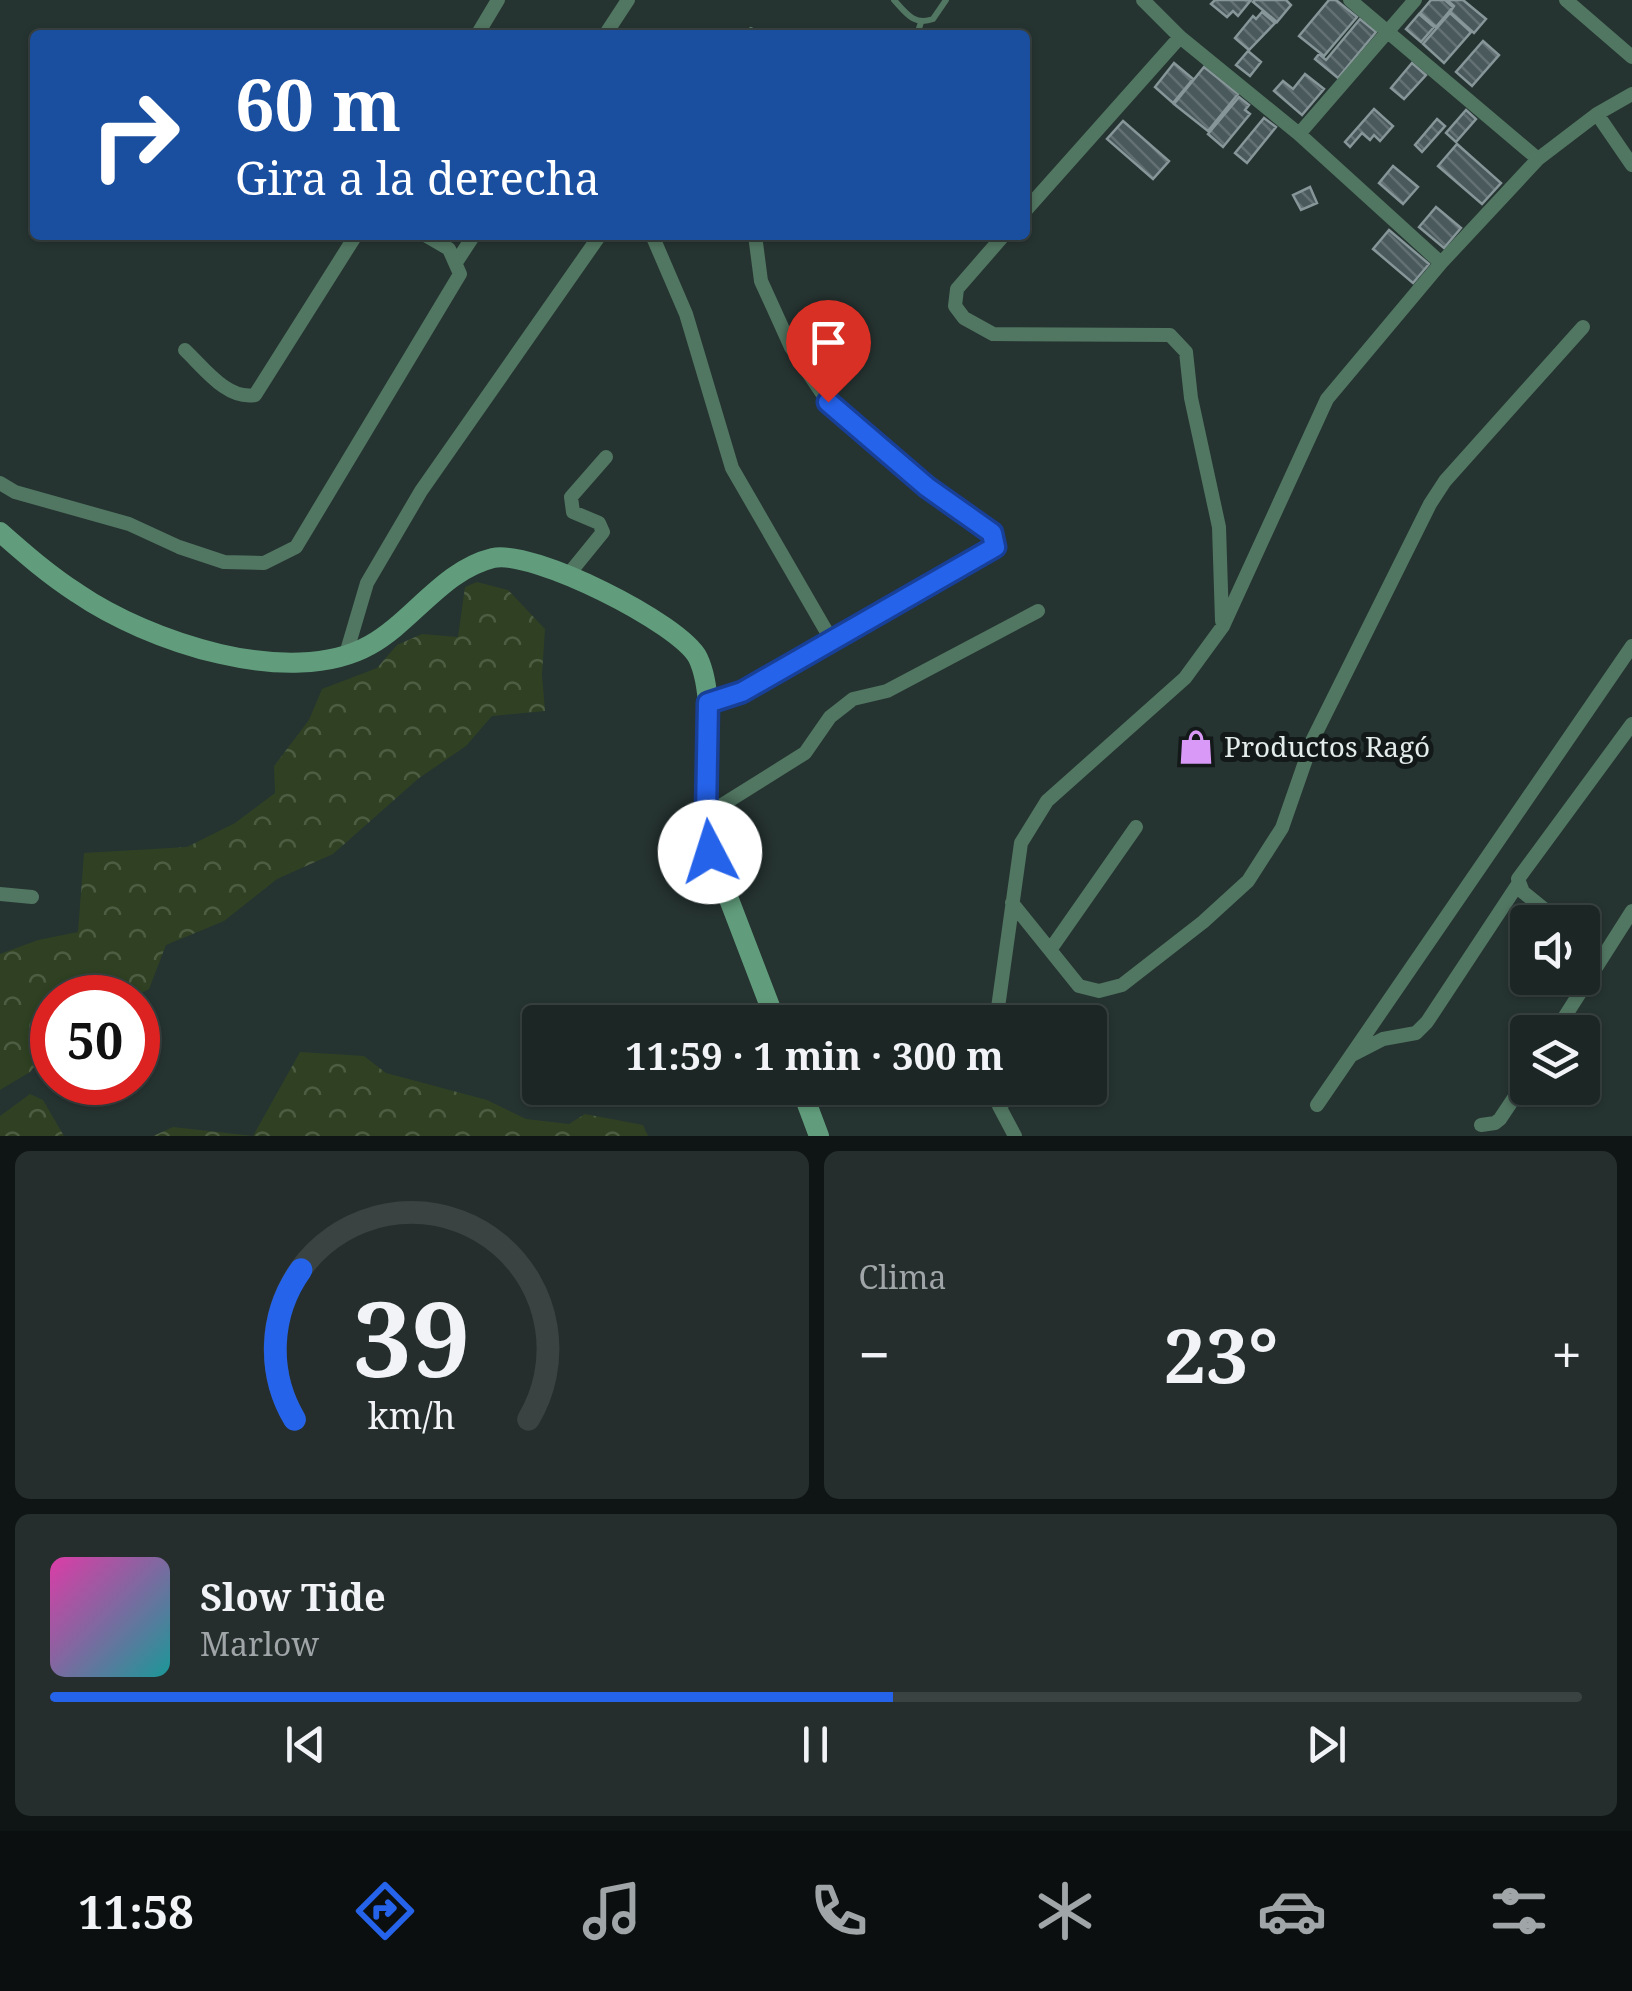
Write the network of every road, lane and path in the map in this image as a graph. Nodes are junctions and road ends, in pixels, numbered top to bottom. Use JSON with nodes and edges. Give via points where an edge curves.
{"nodes":[{"id":1,"x":498,"y":0,"type":"edge"},
{"id":2,"x":628,"y":0,"type":"edge"},
{"id":3,"x":894,"y":0,"type":"edge"},
{"id":4,"x":946,"y":0,"type":"edge"},
{"id":5,"x":1143,"y":0,"type":"edge"},
{"id":6,"x":1350,"y":0,"type":"edge"},
{"id":7,"x":1414,"y":0,"type":"edge"},
{"id":8,"x":1566,"y":0,"type":"edge"},
{"id":9,"x":920,"y":22,"type":"junction"},
{"id":10,"x":479,"y":30,"type":"edge"},
{"id":11,"x":608,"y":30,"type":"edge"},
{"id":12,"x":918,"y":30,"type":"edge"},
{"id":13,"x":1386,"y":32,"type":"junction"},
{"id":14,"x":1180,"y":37,"type":"junction"},
{"id":15,"x":1632,"y":57,"type":"edge"},
{"id":16,"x":1632,"y":94,"type":"edge"},
{"id":17,"x":1597,"y":114,"type":"junction"},
{"id":18,"x":1299,"y":134,"type":"junction"},
{"id":19,"x":1538,"y":159,"type":"junction"},
{"id":20,"x":1632,"y":164,"type":"edge"},
{"id":21,"x":1030,"y":206,"type":"edge"},
{"id":22,"x":353,"y":240,"type":"edge"},
{"id":23,"x":434,"y":240,"type":"edge"},
{"id":24,"x":471,"y":240,"type":"edge"},
{"id":25,"x":597,"y":240,"type":"edge"},
{"id":26,"x":654,"y":240,"type":"edge"},
{"id":27,"x":756,"y":240,"type":"edge"},
{"id":28,"x":1000,"y":240,"type":"edge"},
{"id":29,"x":457,"y":261,"type":"junction"},
{"id":30,"x":1441,"y":263,"type":"junction"},
{"id":31,"x":1582,"y":327,"type":"dead end"},
{"id":32,"x":185,"y":350,"type":"dead end"},
{"id":33,"x":606,"y":457,"type":"dead end"},
{"id":34,"x":0,"y":483,"type":"edge"},
{"id":35,"x":0,"y":532,"type":"edge"},
{"id":36,"x":568,"y":575,"type":"junction"},
{"id":37,"x":1038,"y":611,"type":"dead end"},
{"id":38,"x":1223,"y":626,"type":"junction"},
{"id":39,"x":832,"y":641,"type":"junction"},
{"id":40,"x":1632,"y":646,"type":"edge"},
{"id":41,"x":346,"y":654,"type":"junction"},
{"id":42,"x":708,"y":703,"type":"junction"},
{"id":43,"x":1632,"y":724,"type":"edge"},
{"id":44,"x":706,"y":815,"type":"junction"},
{"id":45,"x":1136,"y":827,"type":"dead end"},
{"id":46,"x":1518,"y":884,"type":"junction"},
{"id":47,"x":0,"y":894,"type":"edge"},
{"id":48,"x":32,"y":897,"type":"dead end"},
{"id":49,"x":1012,"y":902,"type":"junction"},
{"id":50,"x":1541,"y":905,"type":"edge"},
{"id":51,"x":1632,"y":911,"type":"edge"},
{"id":52,"x":1050,"y":950,"type":"junction"},
{"id":53,"x":1600,"y":953,"type":"edge"},
{"id":54,"x":1604,"y":956,"type":"junction"},
{"id":55,"x":769,"y":1005,"type":"edge"},
{"id":56,"x":998,"y":1005,"type":"edge"},
{"id":57,"x":1566,"y":1015,"type":"edge"},
{"id":58,"x":1349,"y":1057,"type":"junction"},
{"id":59,"x":1510,"y":1104,"type":"edge"},
{"id":60,"x":808,"y":1105,"type":"edge"},
{"id":61,"x":999,"y":1106,"type":"edge"},
{"id":62,"x":1317,"y":1106,"type":"dead end"},
{"id":63,"x":1481,"y":1125,"type":"dead end"},
{"id":64,"x":820,"y":1136,"type":"edge"},
{"id":65,"x":1015,"y":1136,"type":"edge"}],
"edges":[{"from":1,"to":10,"type":"street"},
{"from":2,"to":11,"type":"street"},
{"from":3,"to":9,"type":"lane"},
{"from":4,"to":9,"type":"lane","via":[[933,18]]},
{"from":5,"to":14,"type":"street"},
{"from":6,"to":13,"type":"street"},
{"from":7,"to":13,"type":"street"},
{"from":8,"to":15,"type":"street"},
{"from":9,"to":12,"type":"lane"},
{"from":13,"to":18,"type":"street"},
{"from":13,"to":19,"type":"street"},
{"from":14,"to":18,"type":"street"},
{"from":14,"to":21,"type":"street"},
{"from":16,"to":17,"type":"street"},
{"from":17,"to":19,"type":"street"},
{"from":17,"to":20,"type":"street"},
{"from":18,"to":30,"type":"street"},
{"from":19,"to":30,"type":"street"},
{"from":22,"to":32,"type":"street","via":[[255,395],[230,392]]},
{"from":23,"to":29,"type":"street"},
{"from":24,"to":29,"type":"street"},
{"from":25,"to":41,"type":"street","via":[[421,491],[367,584]]},
{"from":26,"to":39,"type":"street","via":[[686,314],[732,468]]},
{"from":27,"to":39,"type":"street","via":[[761,281],[791,347],[828,402],[995,540],[991,551]]},
{"from":28,"to":38,"type":"street","via":[[956,289],[955,306],[964,318],[993,334],[1170,335],[1186,352],[1220,527]]},
{"from":29,"to":34,"type":"street","via":[[460,274],[296,546],[264,563],[224,562]]},
{"from":30,"to":38,"type":"street","via":[[1327,399]]},
{"from":31,"to":52,"type":"street","via":[[1430,504],[1314,739],[1282,828],[1248,880],[1122,985],[1079,986]]},
{"from":33,"to":36,"type":"street","via":[[571,497],[574,512],[599,523],[602,532]]},
{"from":35,"to":41,"type":"main road","via":[[79,595],[153,633],[252,660],[309,663]]},
{"from":36,"to":41,"type":"main road","via":[[535,561],[488,559],[382,638]]},
{"from":36,"to":42,"type":"main road","via":[[624,602],[692,648]]},
{"from":37,"to":44,"type":"street","via":[[888,692],[853,699],[805,753]]},
{"from":38,"to":49,"type":"street","via":[[1185,678],[1047,801],[1021,844]]},
{"from":39,"to":42,"type":"street","via":[[742,692]]},
{"from":40,"to":58,"type":"street"},
{"from":42,"to":44,"type":"main road"},
{"from":43,"to":46,"type":"street"},
{"from":44,"to":55,"type":"main road","via":[[710,852]]},
{"from":45,"to":52,"type":"street"},
{"from":46,"to":50,"type":"street"},
{"from":46,"to":58,"type":"street","via":[[1416,1033],[1384,1039]]},
{"from":47,"to":48,"type":"street"},
{"from":49,"to":52,"type":"street"},
{"from":49,"to":56,"type":"street"},
{"from":51,"to":54,"type":"street"},
{"from":53,"to":54,"type":"street"},
{"from":54,"to":57,"type":"street"},
{"from":58,"to":62,"type":"street"},
{"from":59,"to":63,"type":"street","via":[[1495,1123]]},
{"from":60,"to":64,"type":"main road"},
{"from":61,"to":65,"type":"street"}]}
